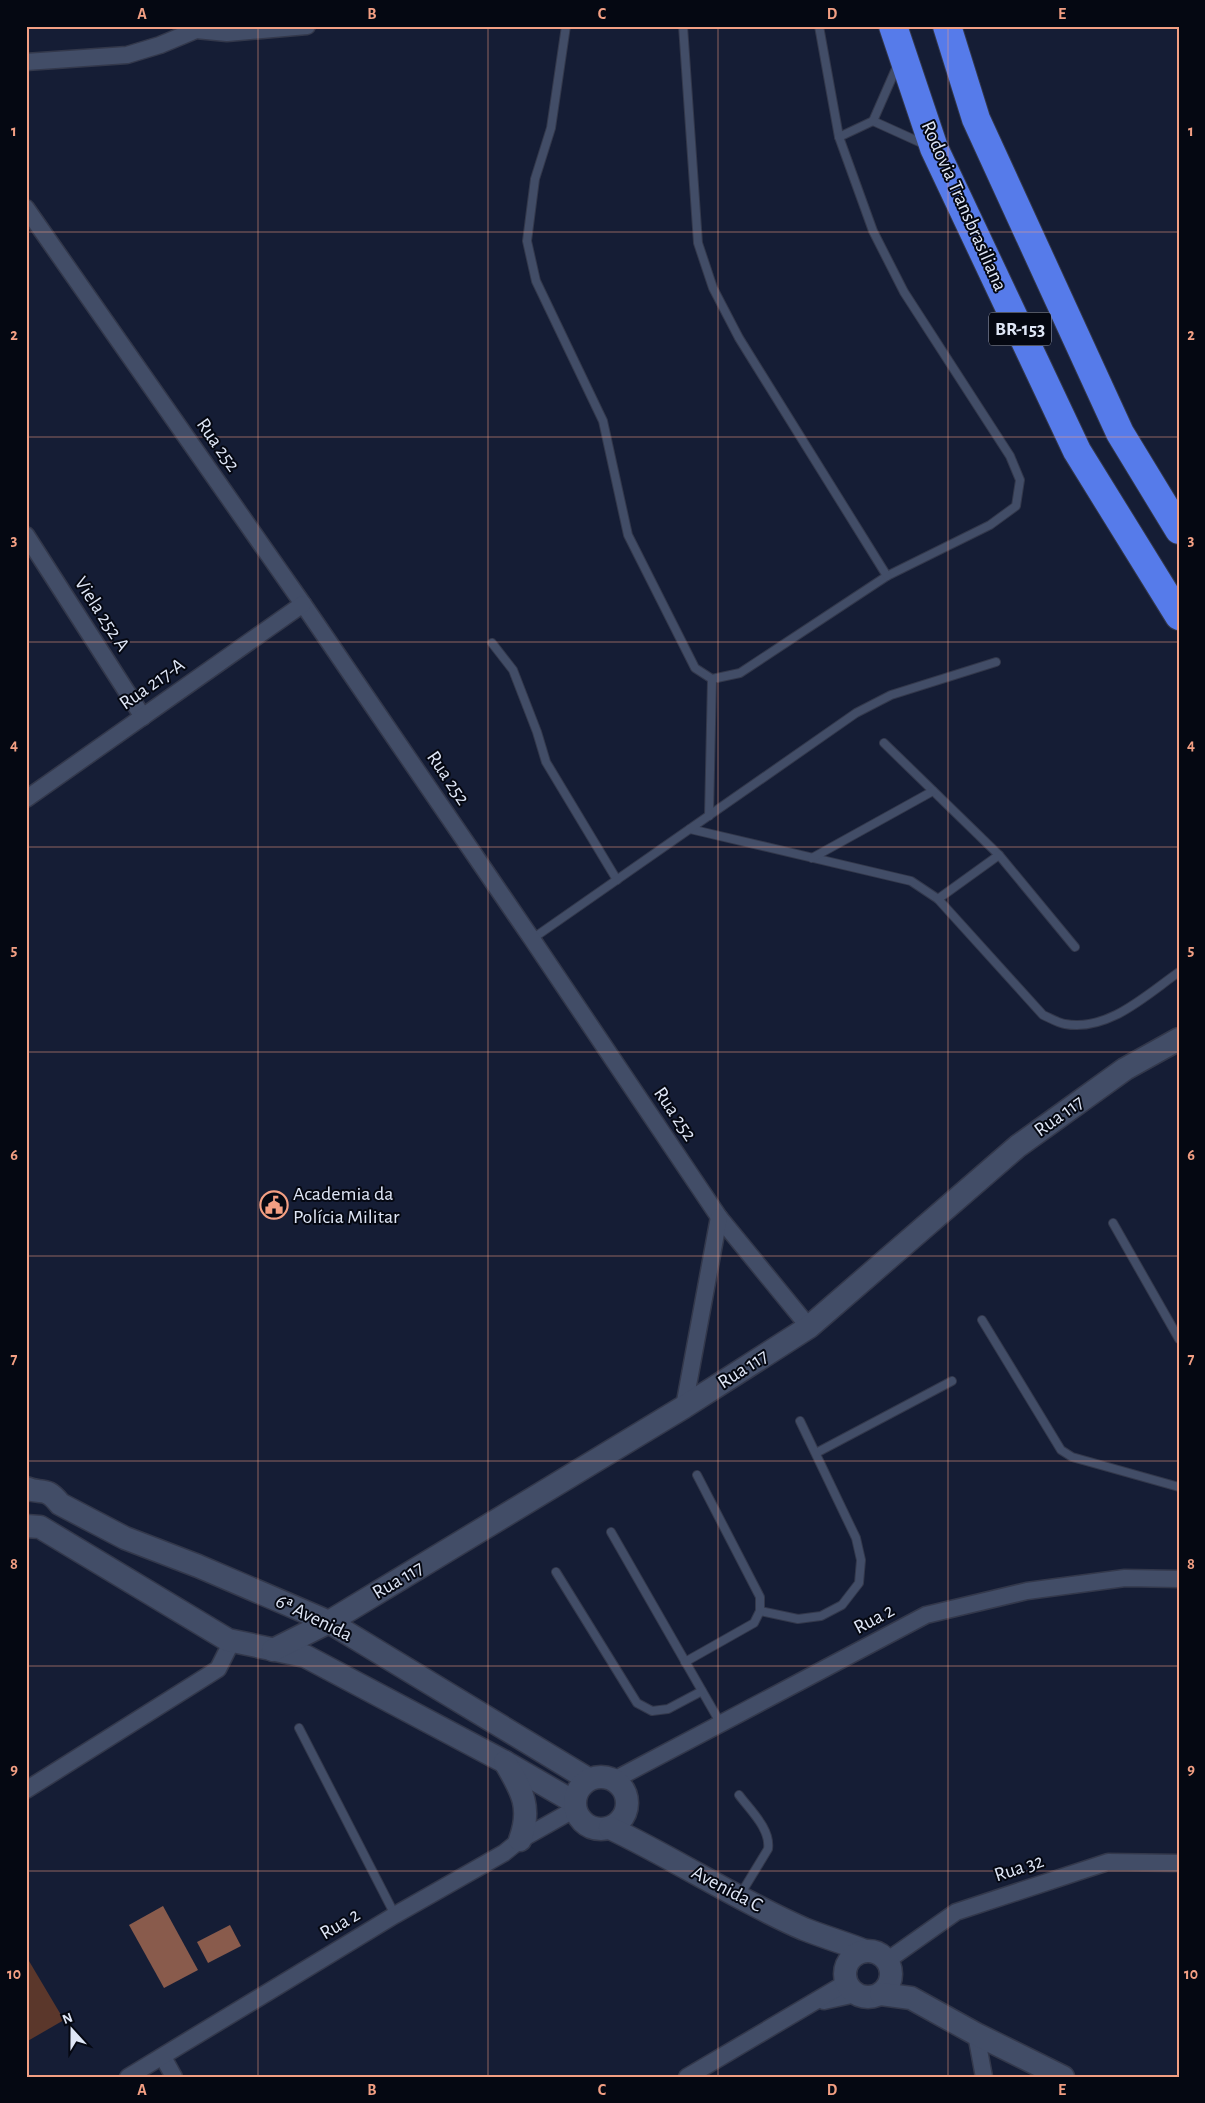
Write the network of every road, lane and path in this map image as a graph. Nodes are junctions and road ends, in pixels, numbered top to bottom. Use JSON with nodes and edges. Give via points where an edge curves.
{"nodes":[{"id":1,"x":307,"y":26,"type":"edge"},
{"id":2,"x":566,"y":26,"type":"edge"},
{"id":3,"x":683,"y":26,"type":"edge"},
{"id":4,"x":819,"y":26,"type":"edge"},
{"id":5,"x":893,"y":26,"type":"edge"},
{"id":6,"x":947,"y":26,"type":"edge"},
{"id":7,"x":195,"y":28,"type":"edge"},
{"id":8,"x":902,"y":55,"type":"junction"},
{"id":9,"x":26,"y":62,"type":"edge"},
{"id":10,"x":873,"y":121,"type":"junction"},
{"id":11,"x":838,"y":137,"type":"junction"},
{"id":12,"x":934,"y":148,"type":"junction"},
{"id":13,"x":26,"y":208,"type":"edge"},
{"id":14,"x":1179,"y":530,"type":"edge"},
{"id":15,"x":26,"y":535,"type":"edge"},
{"id":16,"x":887,"y":576,"type":"junction"},
{"id":17,"x":303,"y":604,"type":"junction"},
{"id":18,"x":1179,"y":616,"type":"edge"},
{"id":19,"x":492,"y":643,"type":"dead end"},
{"id":20,"x":996,"y":662,"type":"dead end"},
{"id":21,"x":712,"y":678,"type":"junction"},
{"id":22,"x":143,"y":717,"type":"junction"},
{"id":23,"x":884,"y":743,"type":"dead end"},
{"id":24,"x":934,"y":791,"type":"junction"},
{"id":25,"x":26,"y":799,"type":"edge"},
{"id":26,"x":709,"y":816,"type":"junction"},
{"id":27,"x":690,"y":829,"type":"junction"},
{"id":28,"x":999,"y":855,"type":"junction"},
{"id":29,"x":812,"y":858,"type":"junction"},
{"id":30,"x":617,"y":880,"type":"junction"},
{"id":31,"x":938,"y":899,"type":"junction"},
{"id":32,"x":532,"y":939,"type":"junction"},
{"id":33,"x":1075,"y":947,"type":"dead end"},
{"id":34,"x":1179,"y":972,"type":"edge"},
{"id":35,"x":1179,"y":1039,"type":"edge"},
{"id":36,"x":719,"y":1217,"type":"junction"},
{"id":37,"x":1113,"y":1223,"type":"dead end"},
{"id":38,"x":982,"y":1320,"type":"dead end"},
{"id":39,"x":809,"y":1327,"type":"junction"},
{"id":40,"x":1179,"y":1339,"type":"edge"},
{"id":41,"x":952,"y":1381,"type":"dead end"},
{"id":42,"x":684,"y":1408,"type":"junction"},
{"id":43,"x":800,"y":1421,"type":"dead end"},
{"id":44,"x":816,"y":1453,"type":"junction"},
{"id":45,"x":698,"y":1475,"type":"dead end"},
{"id":46,"x":1179,"y":1487,"type":"edge"},
{"id":47,"x":27,"y":1490,"type":"edge"},
{"id":48,"x":60,"y":1504,"type":"junction"},
{"id":49,"x":31,"y":1531,"type":"edge"},
{"id":50,"x":611,"y":1532,"type":"dead end"},
{"id":51,"x":556,"y":1572,"type":"dead end"},
{"id":52,"x":1179,"y":1579,"type":"edge"},
{"id":53,"x":760,"y":1611,"type":"junction"},
{"id":54,"x":329,"y":1622,"type":"junction"},
{"id":55,"x":228,"y":1640,"type":"junction"},
{"id":56,"x":273,"y":1650,"type":"junction"},
{"id":57,"x":305,"y":1656,"type":"junction"},
{"id":58,"x":685,"y":1662,"type":"junction"},
{"id":59,"x":702,"y":1691,"type":"junction"},
{"id":60,"x":720,"y":1724,"type":"junction"},
{"id":61,"x":299,"y":1728,"type":"dead end"},
{"id":62,"x":505,"y":1762,"type":"junction"},
{"id":63,"x":588,"y":1779,"type":"junction"},
{"id":64,"x":614,"y":1780,"type":"junction"},
{"id":65,"x":26,"y":1790,"type":"edge"},
{"id":66,"x":739,"y":1795,"type":"dead end"},
{"id":67,"x":575,"y":1805,"type":"junction"},
{"id":68,"x":627,"y":1809,"type":"junction"},
{"id":69,"x":610,"y":1828,"type":"junction"},
{"id":70,"x":520,"y":1840,"type":"junction"},
{"id":71,"x":650,"y":1847,"type":"junction"},
{"id":72,"x":1179,"y":1863,"type":"edge"},
{"id":73,"x":739,"y":1897,"type":"junction"},
{"id":74,"x":395,"y":1915,"type":"junction"},
{"id":75,"x":804,"y":1929,"type":"junction"},
{"id":76,"x":865,"y":1950,"type":"junction"},
{"id":77,"x":887,"y":1976,"type":"junction"},
{"id":78,"x":849,"y":1981,"type":"junction"},
{"id":79,"x":976,"y":2034,"type":"junction"},
{"id":80,"x":162,"y":2057,"type":"junction"},
{"id":81,"x":128,"y":2077,"type":"edge"},
{"id":82,"x":174,"y":2077,"type":"edge"},
{"id":83,"x":687,"y":2077,"type":"edge"},
{"id":84,"x":984,"y":2077,"type":"edge"},
{"id":85,"x":1063,"y":2077,"type":"edge"}],
"edges":[{"from":1,"to":7,"type":"street","via":[[228,32]]},
{"from":2,"to":21,"type":"lane","via":[[551,128],[535,179],[527,241],[536,281],[603,421],[628,535],[695,668]]},
{"from":3,"to":16,"type":"lane","via":[[698,243],[713,288],[739,338]]},
{"from":4,"to":11,"type":"lane"},
{"from":5,"to":8,"type":"highway","name":"Rodovia Transbrasiliana","number":"BR-153"},
{"from":6,"to":14,"type":"highway","number":"BR-153","via":[[976,119],[1120,433]]},
{"from":7,"to":9,"type":"street","via":[[160,46],[127,55]]},
{"from":8,"to":10,"type":"lane"},
{"from":8,"to":12,"type":"highway","name":"Rodovia Transbrasiliana","number":"BR-153"},
{"from":10,"to":11,"type":"lane"},
{"from":10,"to":12,"type":"lane"},
{"from":11,"to":16,"type":"lane","via":[[873,231],[904,292],[1010,456],[1020,480],[1016,506],[990,525]]},
{"from":12,"to":18,"type":"highway","name":"Rodovia Transbrasiliana","number":"BR-153","via":[[1077,451]]},
{"from":13,"to":17,"type":"street","name":"Rua 252"},
{"from":15,"to":22,"type":"street","name":"Viela 252 A"},
{"from":16,"to":21,"type":"lane","via":[[740,673]]},
{"from":17,"to":22,"type":"street","name":"Rua 217-A"},
{"from":17,"to":32,"type":"street","name":"Rua 252"},
{"from":19,"to":30,"type":"lane","via":[[513,670],[546,762]]},
{"from":20,"to":26,"type":"lane","via":[[892,695],[856,713]]},
{"from":21,"to":26,"type":"lane"},
{"from":22,"to":25,"type":"street","name":"Rua 217-A"},
{"from":23,"to":24,"type":"lane"},
{"from":24,"to":28,"type":"lane"},
{"from":24,"to":29,"type":"lane"},
{"from":26,"to":27,"type":"lane"},
{"from":27,"to":29,"type":"lane"},
{"from":27,"to":30,"type":"lane"},
{"from":28,"to":31,"type":"lane"},
{"from":28,"to":33,"type":"lane"},
{"from":29,"to":31,"type":"lane","via":[[911,881]]},
{"from":30,"to":32,"type":"lane"},
{"from":31,"to":34,"type":"lane","via":[[1044,1015],[1065,1024],[1090,1025],[1116,1016]]},
{"from":32,"to":36,"type":"street","name":"Rua 252"},
{"from":35,"to":39,"type":"street","name":"Rua 117","via":[[1125,1069],[1018,1146]]},
{"from":36,"to":39,"type":"street","name":"Rua 252"},
{"from":36,"to":42,"type":"street"},
{"from":37,"to":40,"type":"lane"},
{"from":38,"to":46,"type":"lane","via":[[1061,1450],[1072,1458]]},
{"from":39,"to":42,"type":"street","name":"Rua 117"},
{"from":41,"to":44,"type":"lane"},
{"from":42,"to":54,"type":"street","name":"Rua 117"},
{"from":43,"to":44,"type":"lane"},
{"from":44,"to":53,"type":"lane","via":[[856,1538],[861,1560],[859,1583],[842,1604],[821,1616],[798,1619]]},
{"from":45,"to":53,"type":"lane","via":[[760,1597]]},
{"from":47,"to":48,"type":"street","name":"6ª Avenida","via":[[45,1491]]},
{"from":48,"to":49,"type":"street","via":[[57,1518]]},
{"from":48,"to":54,"type":"street","name":"6ª Avenida","via":[[125,1538]]},
{"from":49,"to":55,"type":"street","name":"6ª Avenida"},
{"from":50,"to":58,"type":"lane"},
{"from":51,"to":59,"type":"lane","via":[[637,1704],[652,1711],[668,1709]]},
{"from":52,"to":60,"type":"street","name":"Rua 2","via":[[1125,1578],[1027,1591],[926,1615]]},
{"from":53,"to":58,"type":"lane","via":[[754,1623]]},
{"from":54,"to":56,"type":"street","name":"Rua 117"},
{"from":54,"to":57,"type":"street"},
{"from":54,"to":63,"type":"street","name":"6ª Avenida"},
{"from":55,"to":56,"type":"street","name":"6ª Avenida"},
{"from":55,"to":65,"type":"street","via":[[228,1649],[218,1669]]},
{"from":56,"to":57,"type":"street","name":"6ª Avenida"},
{"from":57,"to":62,"type":"street","name":"6ª Avenida"},
{"from":58,"to":59,"type":"lane"},
{"from":59,"to":60,"type":"lane"},
{"from":60,"to":64,"type":"street","name":"Rua 2"},
{"from":61,"to":74,"type":"lane"},
{"from":62,"to":67,"type":"street","name":"6ª Avenida"},
{"from":62,"to":70,"type":"street","via":[[523,1792],[526,1823]]},
{"from":63,"to":64,"type":"street","via":[[597,1776]]},
{"from":63,"to":67,"type":"street","via":[[579,1788]]},
{"from":64,"to":68,"type":"street","via":[[626,1792]]},
{"from":66,"to":73,"type":"lane","via":[[769,1840],[768,1849]]},
{"from":67,"to":69,"type":"street","via":[[582,1821],[593,1828]]},
{"from":67,"to":70,"type":"street","name":"Rua 2"},
{"from":68,"to":69,"type":"street","via":[[621,1820]]},
{"from":68,"to":71,"type":"street","name":"Avenida C"},
{"from":69,"to":71,"type":"street","name":"Avenida C"},
{"from":70,"to":74,"type":"street","name":"Rua 2","via":[[504,1853]]},
{"from":71,"to":73,"type":"street","name":"Avenida C"},
{"from":72,"to":77,"type":"street","name":"Rua 32","via":[[1108,1862],[956,1912]]},
{"from":73,"to":75,"type":"street","name":"Avenida C"},
{"from":74,"to":80,"type":"street","name":"Rua 2"},
{"from":75,"to":76,"type":"street","name":"Avenida C"},
{"from":75,"to":78,"type":"street","name":"Avenida C"},
{"from":76,"to":77,"type":"street","via":[[878,1952]]},
{"from":76,"to":78,"type":"street","via":[[850,1959]]},
{"from":77,"to":78,"type":"street","via":[[873,1997],[864,1997]]},
{"from":77,"to":79,"type":"street","via":[[911,1998]]},
{"from":78,"to":83,"type":"street"},
{"from":79,"to":84,"type":"street"},
{"from":79,"to":85,"type":"street"},
{"from":80,"to":81,"type":"street","name":"Rua 2"},
{"from":80,"to":82,"type":"street"}]}
